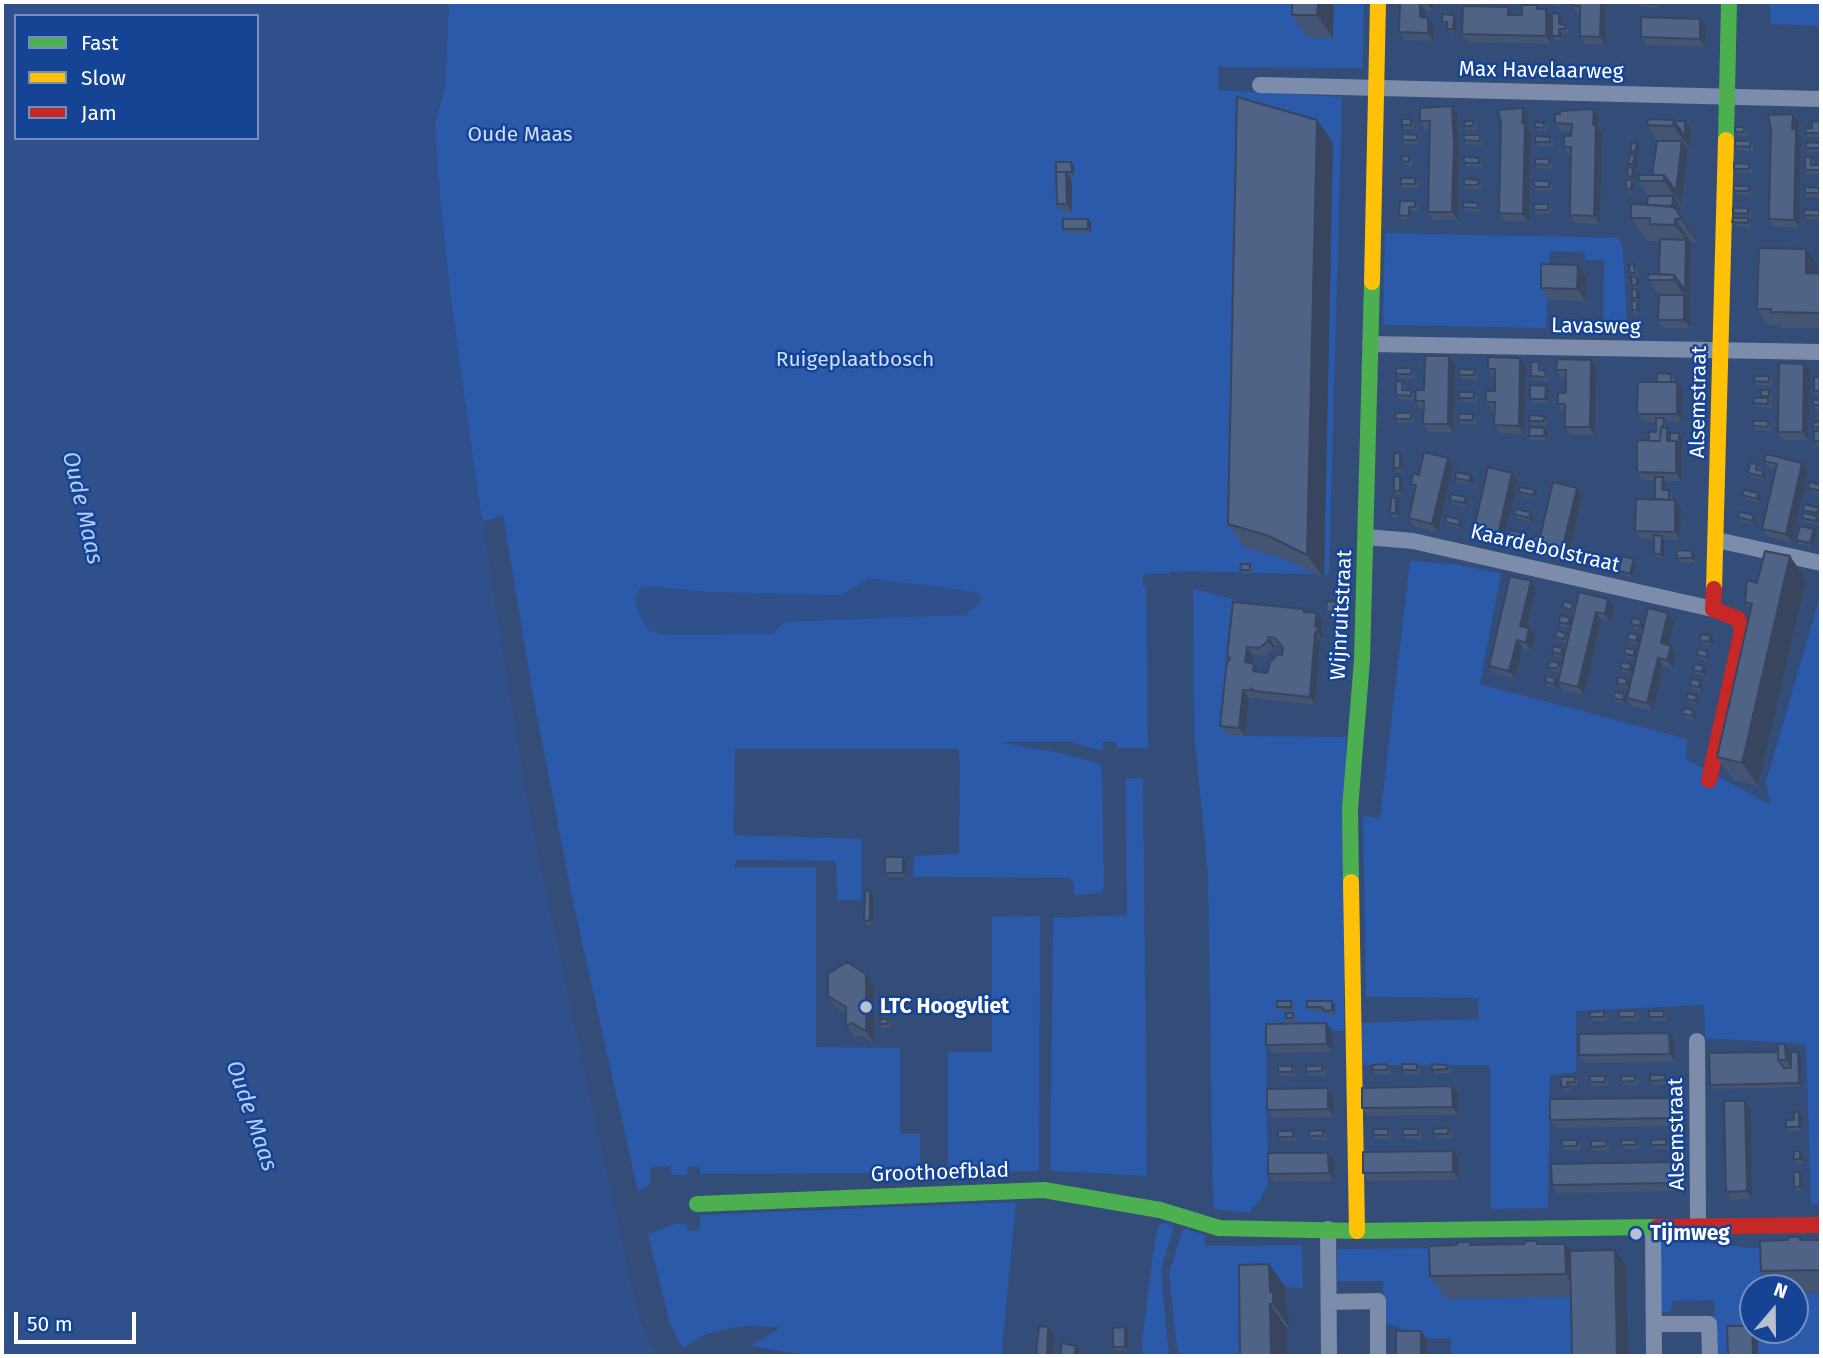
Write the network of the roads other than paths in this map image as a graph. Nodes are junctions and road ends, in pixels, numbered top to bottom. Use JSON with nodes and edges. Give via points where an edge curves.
{"nodes":[{"id":1,"x":1378,"y":2,"type":"edge"},
{"id":2,"x":1729,"y":2,"type":"edge"},
{"id":3,"x":1260,"y":85,"type":"dead end"},
{"id":4,"x":1376,"y":89,"type":"junction"},
{"id":5,"x":1728,"y":96,"type":"junction"},
{"id":6,"x":1821,"y":99,"type":"edge"},
{"id":7,"x":1370,"y":344,"type":"junction"},
{"id":8,"x":1720,"y":349,"type":"junction"},
{"id":9,"x":1821,"y":352,"type":"edge"},
{"id":10,"x":1366,"y":537,"type":"junction"},
{"id":11,"x":1717,"y":540,"type":"junction"},
{"id":12,"x":1821,"y":563,"type":"edge"},
{"id":13,"x":1713,"y":609,"type":"junction"},
{"id":14,"x":1709,"y":780,"type":"dead end"},
{"id":15,"x":1697,"y":1041,"type":"dead end"},
{"id":16,"x":697,"y":1204,"type":"dead end"},
{"id":17,"x":1821,"y":1225,"type":"edge"},
{"id":18,"x":1698,"y":1226,"type":"junction"},
{"id":19,"x":1653,"y":1227,"type":"junction"},
{"id":20,"x":1328,"y":1229,"type":"junction"},
{"id":21,"x":1357,"y":1231,"type":"junction"},
{"id":22,"x":1329,"y":1302,"type":"junction"},
{"id":23,"x":1654,"y":1324,"type":"junction"},
{"id":24,"x":1329,"y":1356,"type":"edge"},
{"id":25,"x":1378,"y":1356,"type":"edge"},
{"id":26,"x":1654,"y":1356,"type":"edge"},
{"id":27,"x":1710,"y":1356,"type":"edge"}],
"edges":[{"from":1,"to":4,"type":"street","name":"Wijnruitstraat"},
{"from":2,"to":5,"type":"street","name":"Alsemstraat"},
{"from":3,"to":4,"type":"street","name":"Max Havelaarweg"},
{"from":4,"to":5,"type":"street","name":"Max Havelaarweg"},
{"from":4,"to":7,"type":"street","name":"Wijnruitstraat"},
{"from":5,"to":6,"type":"street","name":"Max Havelaarweg"},
{"from":5,"to":8,"type":"street","name":"Alsemstraat"},
{"from":7,"to":8,"type":"street","name":"Lavasweg"},
{"from":7,"to":10,"type":"street","name":"Wijnruitstraat"},
{"from":8,"to":9,"type":"street","name":"Lavasweg"},
{"from":8,"to":11,"type":"street","name":"Alsemstraat"},
{"from":10,"to":13,"type":"street","name":"Kaardebolstraat","via":[[1413,541]]},
{"from":10,"to":21,"type":"street","name":"Wijnruitstraat","via":[[1350,809]]},
{"from":11,"to":12,"type":"street"},
{"from":11,"to":13,"type":"street","name":"Alsemstraat"},
{"from":13,"to":14,"type":"street","via":[[1738,619],[1742,630]]},
{"from":15,"to":18,"type":"street","name":"Alsemstraat"},
{"from":16,"to":20,"type":"street","name":"Groothoefblad","via":[[1044,1190],[1160,1210],[1219,1228]]},
{"from":17,"to":18,"type":"street"},
{"from":18,"to":19,"type":"street"},
{"from":19,"to":21,"type":"street"},
{"from":19,"to":23,"type":"street"},
{"from":20,"to":21,"type":"street"},
{"from":20,"to":22,"type":"street"},
{"from":22,"to":24,"type":"street"},
{"from":22,"to":25,"type":"street","via":[[1378,1301]]},
{"from":23,"to":26,"type":"street"},
{"from":23,"to":27,"type":"street","via":[[1709,1324]]}]}
